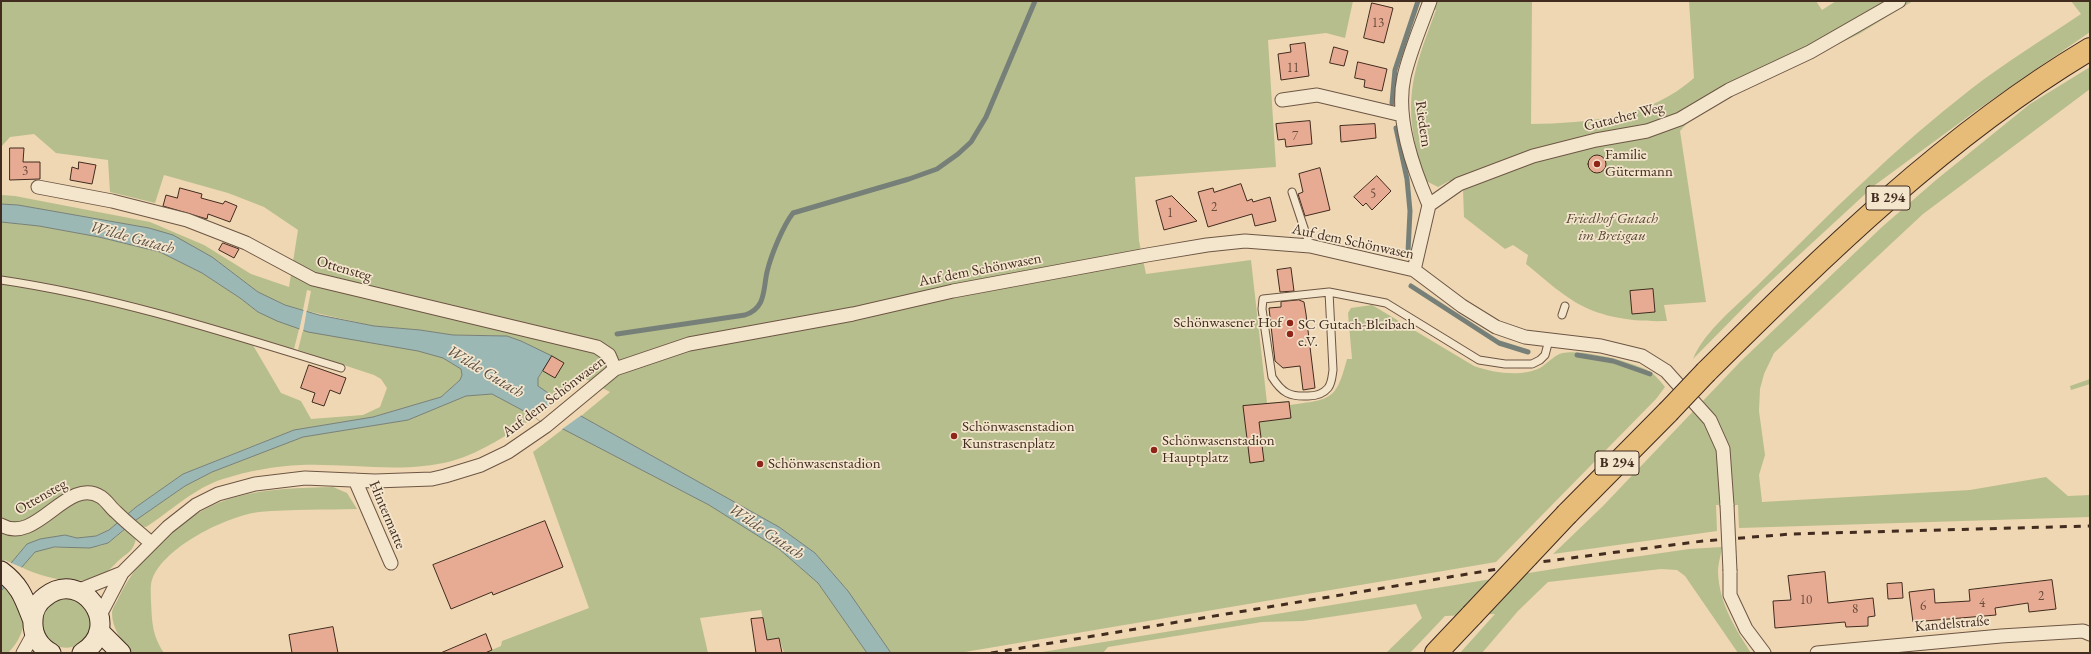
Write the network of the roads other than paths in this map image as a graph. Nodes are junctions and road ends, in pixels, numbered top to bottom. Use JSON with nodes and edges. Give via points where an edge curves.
{"nodes":[{"id":1,"x":1430,"y":1,"type":"edge"},
{"id":2,"x":1899,"y":1,"type":"edge"},
{"id":3,"x":2090,"y":49,"type":"edge"},
{"id":4,"x":1282,"y":100,"type":"dead end"},
{"id":5,"x":1402,"y":115,"type":"junction"},
{"id":6,"x":38,"y":187,"type":"dead end"},
{"id":7,"x":1292,"y":192,"type":"dead end"},
{"id":8,"x":1429,"y":205,"type":"junction"},
{"id":9,"x":1310,"y":246,"type":"junction"},
{"id":10,"x":1414,"y":270,"type":"junction"},
{"id":11,"x":1,"y":280,"type":"edge"},
{"id":12,"x":1329,"y":292,"type":"junction"},
{"id":13,"x":1565,"y":306,"type":"dead end"},
{"id":14,"x":1562,"y":315,"type":"dead end"},
{"id":15,"x":1549,"y":340,"type":"junction"},
{"id":16,"x":341,"y":368,"type":"dead end"},
{"id":17,"x":615,"y":369,"type":"junction"},
{"id":18,"x":355,"y":480,"type":"junction"},
{"id":19,"x":1,"y":525,"type":"edge"},
{"id":20,"x":151,"y":543,"type":"junction"},
{"id":21,"x":391,"y":563,"type":"dead end"},
{"id":22,"x":122,"y":573,"type":"junction"},
{"id":23,"x":8,"y":576,"type":"edge"},
{"id":24,"x":69,"y":590,"type":"junction"},
{"id":25,"x":100,"y":624,"type":"junction"},
{"id":26,"x":33,"y":627,"type":"junction"},
{"id":27,"x":2090,"y":634,"type":"edge"},
{"id":28,"x":23,"y":653,"type":"edge"},
{"id":29,"x":51,"y":653,"type":"edge"},
{"id":30,"x":82,"y":653,"type":"edge"},
{"id":31,"x":121,"y":653,"type":"edge"},
{"id":32,"x":1436,"y":653,"type":"edge"},
{"id":33,"x":1764,"y":653,"type":"edge"},
{"id":34,"x":1818,"y":653,"type":"edge"}],
"edges":[{"from":1,"to":5,"type":"street","name":"Riedern","via":[[1404,78]]},
{"from":2,"to":8,"type":"street","name":"Gutacher Weg","via":[[1810,52],[1729,90],[1680,120],[1647,131],[1596,140],[1533,156],[1459,184]]},
{"from":3,"to":32,"type":"highway","number":"B 294","bridge":true,"via":[[1993,114],[1931,161],[1879,206],[1706,372]]},
{"from":4,"to":5,"type":"street","via":[[1317,96]]},
{"from":5,"to":8,"type":"street","name":"Riedern","via":[[1414,172]]},
{"from":6,"to":17,"type":"street","name":"Ottensteg","via":[[112,201],[187,220],[246,244],[313,278],[597,347],[609,355]]},
{"from":7,"to":9,"type":"lane"},
{"from":8,"to":10,"type":"street"},
{"from":9,"to":10,"type":"street","name":"Auf dem Schönwasen"},
{"from":9,"to":17,"type":"street","name":"Auf dem Schönwasen","via":[[1245,241],[1147,254],[953,291],[853,314],[689,344]]},
{"from":10,"to":15,"type":"street","name":"Auf dem Schönwasen","via":[[1462,306],[1496,327]]},
{"from":11,"to":16,"type":"lane","via":[[47,286],[153,312]]},
{"from":12,"to":12,"type":"lane","via":[[1263,299],[1262,309],[1272,377],[1277,385],[1294,397],[1316,396],[1324,392],[1331,380],[1333,370]]},
{"from":12,"to":15,"type":"lane","via":[[1386,303],[1478,360],[1532,364],[1545,356]]},
{"from":13,"to":14,"type":"lane"},
{"from":15,"to":33,"type":"street","name":"Auf dem Schönwasen","bridge":true,"via":[[1601,346],[1642,356],[1666,370],[1710,420],[1723,449],[1730,595],[1746,629]]},
{"from":17,"to":18,"type":"street","name":"Auf dem Schönwasen","via":[[546,426],[508,452],[481,465],[432,478]]},
{"from":18,"to":20,"type":"street","name":"Auf dem Schönwasen","via":[[305,478],[255,484],[218,494],[185,513]]},
{"from":18,"to":21,"type":"street","name":"Hintermatte"},
{"from":19,"to":20,"type":"street","name":"Ottensteg","via":[[17,528],[32,524],[77,494],[90,493],[101,497]]},
{"from":20,"to":22,"type":"street","name":"Auf dem Schönwasen"},
{"from":22,"to":24,"type":"street","name":"Auf dem Schönwasen"},
{"from":22,"to":25,"type":"street","name":"Auf dem Schönwasen"},
{"from":23,"to":24,"type":"main road"},
{"from":23,"to":26,"type":"main road","via":[[23,594]]},
{"from":24,"to":25,"type":"main road","via":[[91,599]]},
{"from":24,"to":26,"type":"main road","via":[[49,594],[41,601],[35,610]]},
{"from":25,"to":30,"type":"main road","via":[[92,644]]},
{"from":25,"to":31,"type":"main road"},
{"from":26,"to":28,"type":"street"},
{"from":26,"to":29,"type":"main road","via":[[39,643]]},
{"from":27,"to":34,"type":"street","name":"Kandelstraße","via":[[2083,631],[2001,636]]}]}
